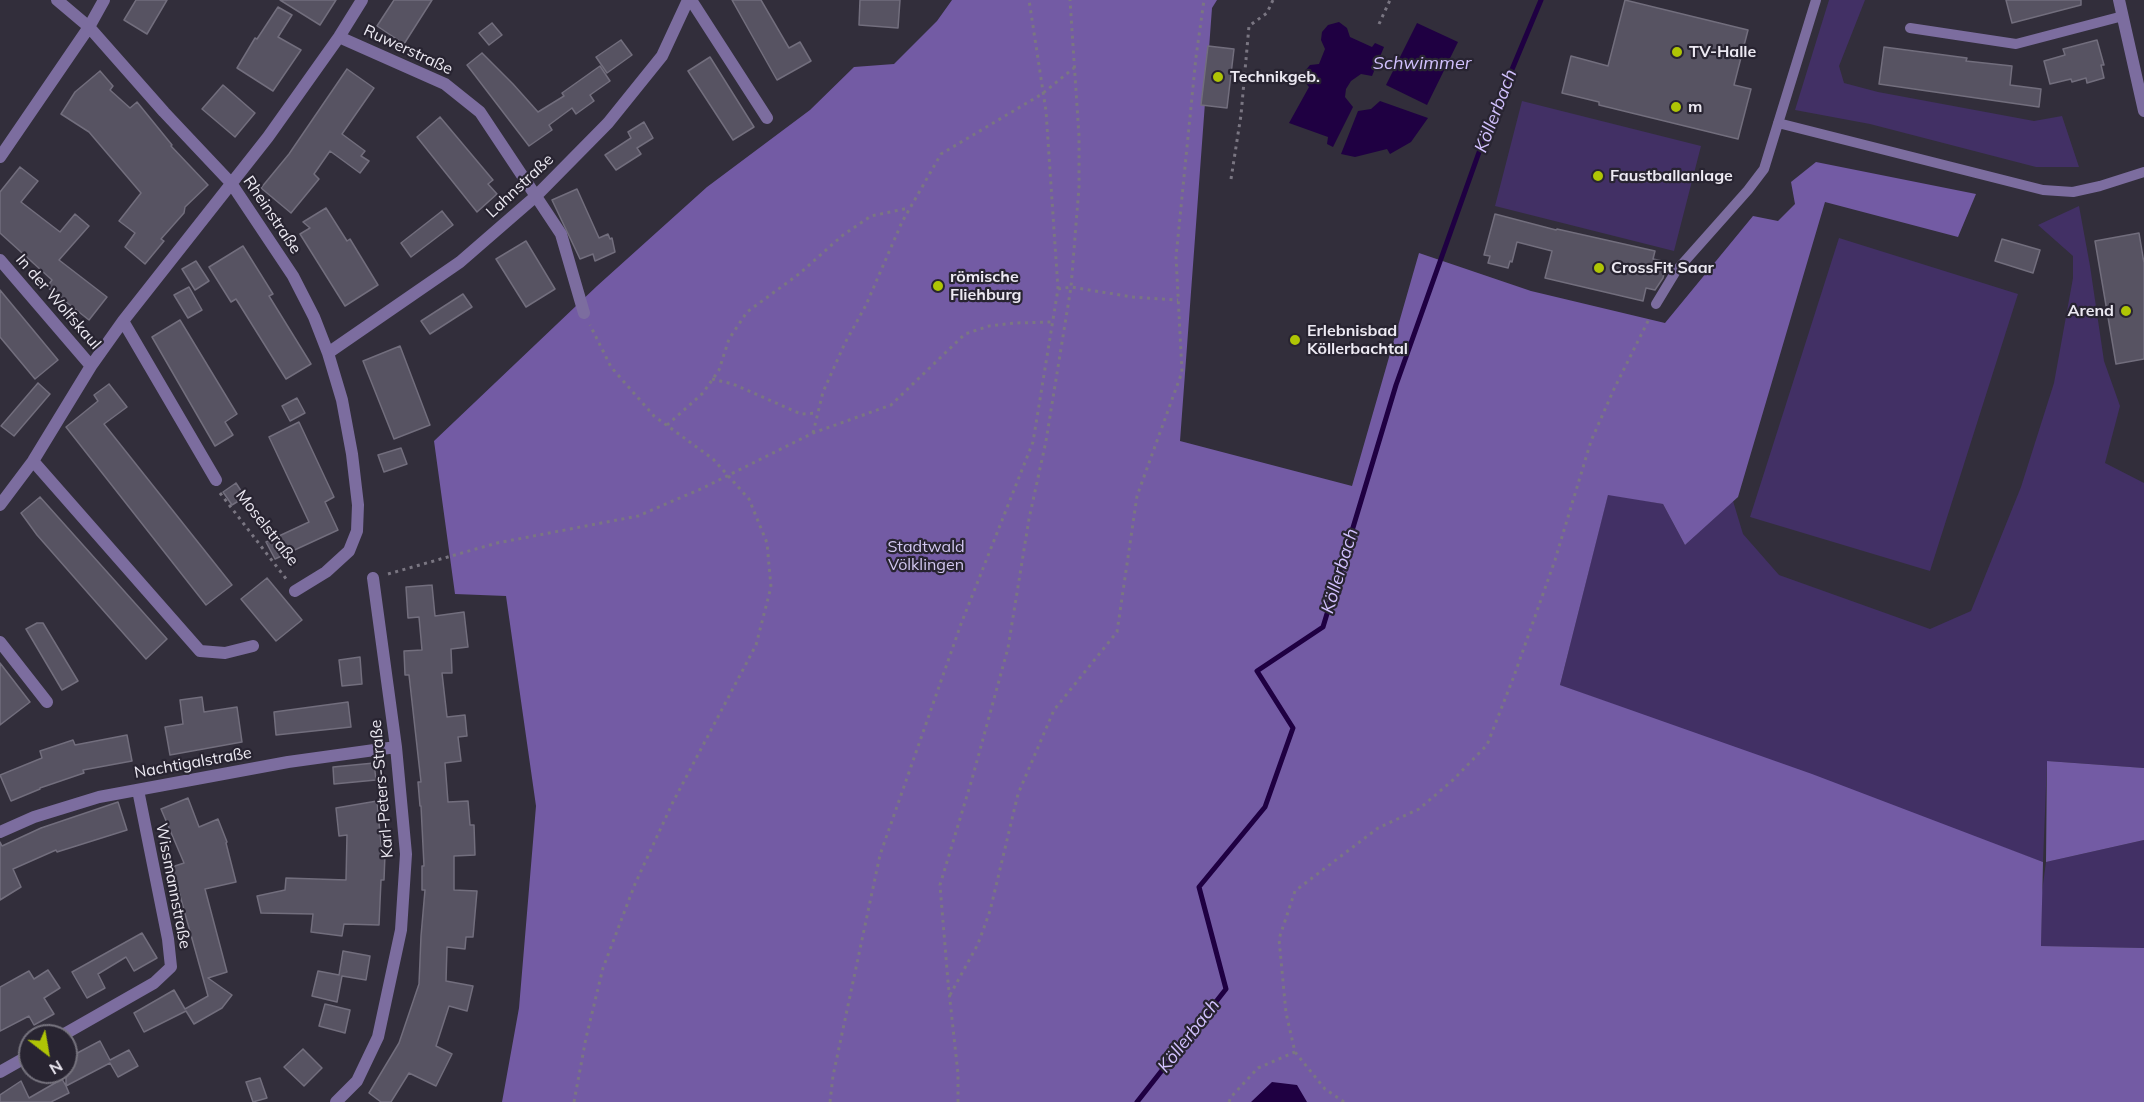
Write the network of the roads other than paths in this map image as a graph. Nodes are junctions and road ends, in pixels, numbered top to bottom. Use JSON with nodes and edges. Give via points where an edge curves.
{"nodes":[{"id":1,"x":57,"y":0,"type":"edge"},
{"id":2,"x":104,"y":0,"type":"edge"},
{"id":3,"x":362,"y":0,"type":"edge"},
{"id":4,"x":690,"y":0,"type":"edge"},
{"id":5,"x":1816,"y":0,"type":"edge"},
{"id":6,"x":2119,"y":0,"type":"edge"},
{"id":7,"x":2123,"y":16,"type":"junction"},
{"id":8,"x":89,"y":27,"type":"junction"},
{"id":9,"x":1910,"y":28,"type":"dead end"},
{"id":10,"x":339,"y":37,"type":"junction"},
{"id":11,"x":2144,"y":111,"type":"edge"},
{"id":12,"x":767,"y":118,"type":"dead end"},
{"id":13,"x":1778,"y":123,"type":"junction"},
{"id":14,"x":0,"y":157,"type":"edge"},
{"id":15,"x":2144,"y":172,"type":"edge"},
{"id":16,"x":231,"y":183,"type":"junction"},
{"id":17,"x":536,"y":196,"type":"junction"},
{"id":18,"x":0,"y":260,"type":"edge"},
{"id":19,"x":1656,"y":304,"type":"road end"},
{"id":20,"x":584,"y":313,"type":"road end"},
{"id":21,"x":123,"y":321,"type":"junction"},
{"id":22,"x":328,"y":353,"type":"junction"},
{"id":23,"x":91,"y":366,"type":"junction"},
{"id":24,"x":33,"y":461,"type":"junction"},
{"id":25,"x":216,"y":480,"type":"road end"},
{"id":26,"x":357,"y":504,"type":"joint"},
{"id":27,"x":0,"y":505,"type":"edge"},
{"id":28,"x":373,"y":578,"type":"road end"},
{"id":29,"x":295,"y":591,"type":"road end"},
{"id":30,"x":0,"y":642,"type":"edge"},
{"id":31,"x":253,"y":646,"type":"dead end"},
{"id":32,"x":47,"y":702,"type":"dead end"},
{"id":33,"x":396,"y":747,"type":"junction"},
{"id":34,"x":138,"y":790,"type":"junction"},
{"id":35,"x":0,"y":832,"type":"edge"},
{"id":36,"x":78,"y":1026,"type":"edge"},
{"id":37,"x":18,"y":1061,"type":"edge"},
{"id":38,"x":0,"y":1072,"type":"edge"},
{"id":39,"x":336,"y":1102,"type":"edge"}],
"edges":[{"from":1,"to":8,"type":"street","name":"Rheinstraße"},
{"from":2,"to":8,"type":"street"},
{"from":3,"to":10,"type":"street"},
{"from":4,"to":12,"type":"street","name":"Lahnstraße"},
{"from":4,"to":17,"type":"street","name":"Lahnstraße","via":[[662,56],[608,123]]},
{"from":5,"to":13,"type":"lane"},
{"from":6,"to":7,"type":"street"},
{"from":7,"to":9,"type":"lane","via":[[2016,44]]},
{"from":7,"to":11,"type":"street"},
{"from":8,"to":14,"type":"street"},
{"from":8,"to":16,"type":"street","name":"Rheinstraße"},
{"from":10,"to":16,"type":"street"},
{"from":10,"to":17,"type":"street","name":"Ruwerstraße","via":[[445,84],[480,112]]},
{"from":13,"to":15,"type":"lane","via":[[2043,190],[2073,192]]},
{"from":13,"to":19,"type":"lane","via":[[1764,169],[1676,271]]},
{"from":16,"to":21,"type":"street"},
{"from":16,"to":22,"type":"street","name":"Rheinstraße","via":[[293,276]]},
{"from":17,"to":20,"type":"street","name":"Ruwerstraße","via":[[561,234]]},
{"from":17,"to":22,"type":"street","name":"Lahnstraße","via":[[460,262]]},
{"from":18,"to":23,"type":"street","name":"In der Wolfskaul"},
{"from":21,"to":23,"type":"street"},
{"from":21,"to":25,"type":"street","name":"Moselstraße"},
{"from":22,"to":26,"type":"street","name":"Rheinstraße","via":[[344,411]]},
{"from":23,"to":24,"type":"street"},
{"from":24,"to":27,"type":"street"},
{"from":24,"to":31,"type":"street","via":[[200,651],[225,653]]},
{"from":26,"to":29,"type":"street","name":"Moselstraße","via":[[357,531],[349,551],[326,572]]},
{"from":28,"to":33,"type":"street","name":"Karl-Peters-Straße"},
{"from":30,"to":32,"type":"street"},
{"from":33,"to":34,"type":"street","name":"Nachtigalstraße"},
{"from":33,"to":39,"type":"street","name":"Karl-Peters-Straße","via":[[406,854],[401,930],[378,1037],[357,1081]]},
{"from":34,"to":35,"type":"street","name":"Nachtigalstraße","via":[[88,800]]},
{"from":34,"to":36,"type":"street","name":"Wissmannstraße","via":[[171,967],[154,983]]},
{"from":37,"to":38,"type":"street"}]}
